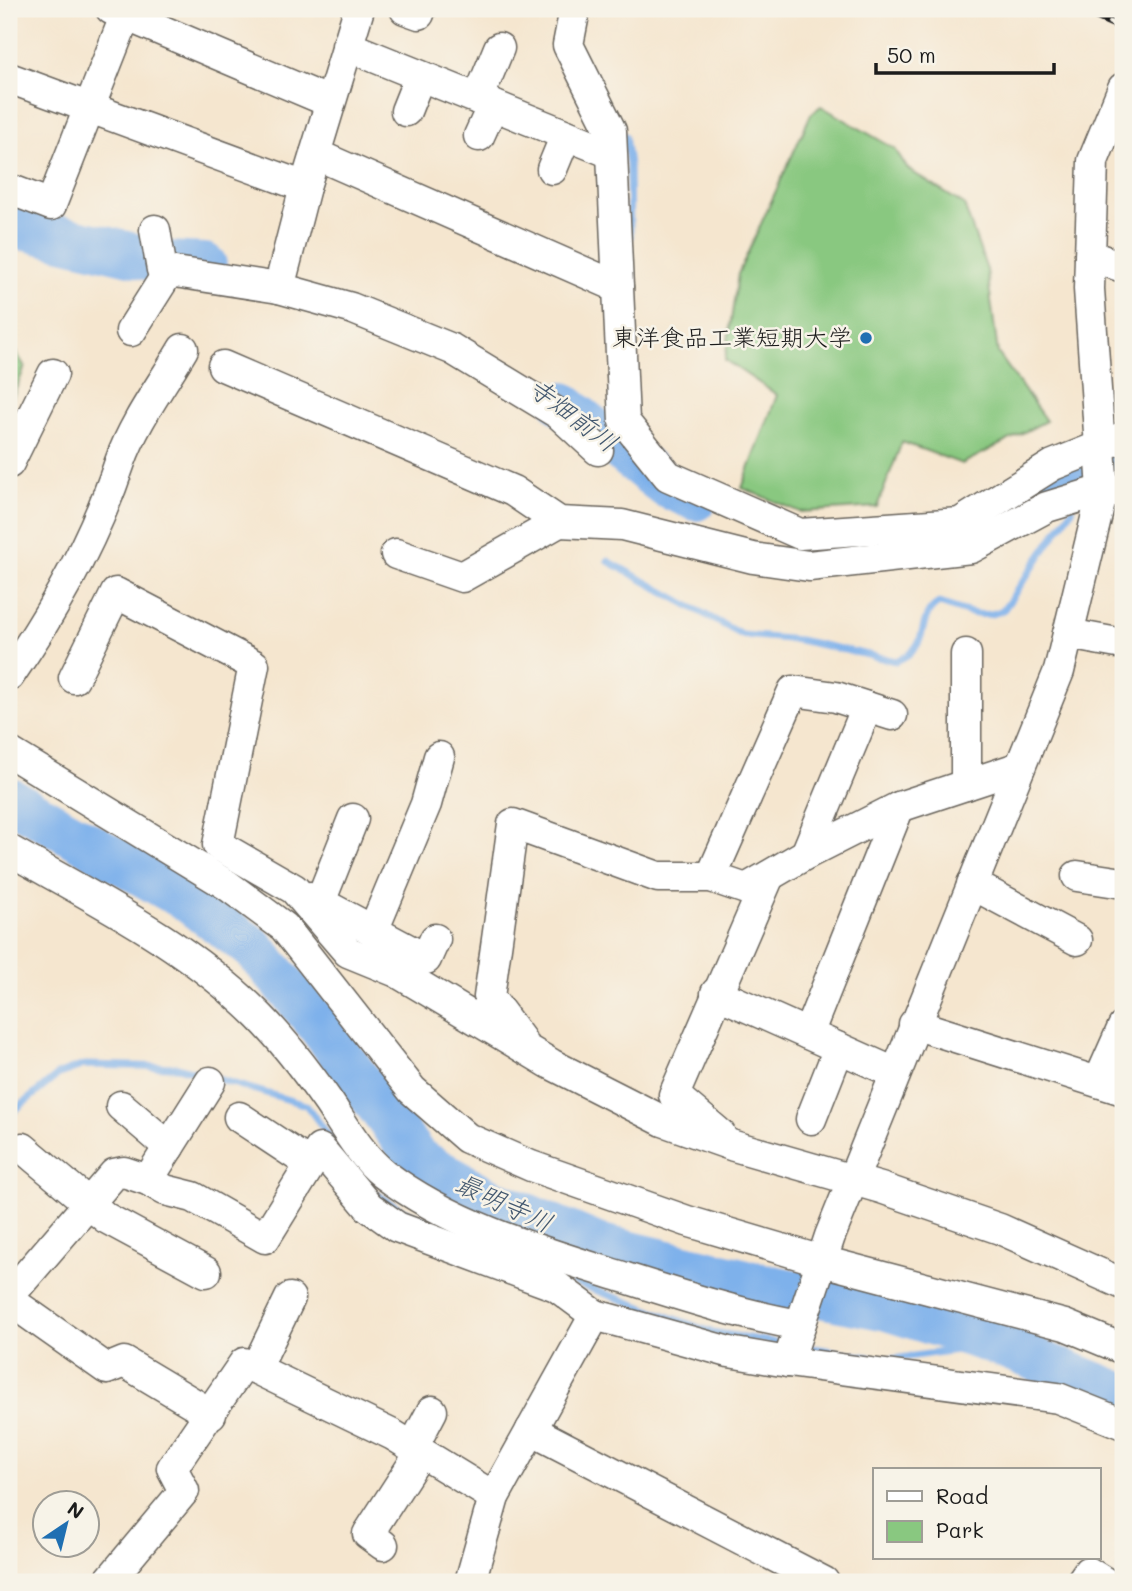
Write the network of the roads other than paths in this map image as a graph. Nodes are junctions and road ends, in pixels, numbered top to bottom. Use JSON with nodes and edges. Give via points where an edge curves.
{"nodes":[{"id":1,"x":359,"y":9,"type":"edge"},
{"id":2,"x":575,"y":9,"type":"edge"},
{"id":3,"x":122,"y":11,"type":"edge"},
{"id":4,"x":347,"y":46,"type":"junction"},
{"id":5,"x":499,"y":48,"type":"dead end"},
{"id":6,"x":420,"y":76,"type":"junction"},
{"id":7,"x":9,"y":78,"type":"edge"},
{"id":8,"x":1123,"y":88,"type":"edge"},
{"id":9,"x":330,"y":102,"type":"junction"},
{"id":10,"x":486,"y":102,"type":"junction"},
{"id":11,"x":89,"y":108,"type":"junction"},
{"id":12,"x":406,"y":111,"type":"dead end"},
{"id":13,"x":566,"y":135,"type":"junction"},
{"id":14,"x":479,"y":136,"type":"dead end"},
{"id":15,"x":611,"y":153,"type":"junction"},
{"id":16,"x":315,"y":154,"type":"junction"},
{"id":17,"x":552,"y":169,"type":"dead end"},
{"id":18,"x":304,"y":187,"type":"junction"},
{"id":19,"x":9,"y":189,"type":"edge"},
{"id":20,"x":155,"y":230,"type":"dead end"},
{"id":21,"x":1090,"y":256,"type":"junction"},
{"id":22,"x":1123,"y":268,"type":"edge"},
{"id":23,"x":165,"y":271,"type":"junction"},
{"id":24,"x":281,"y":281,"type":"junction"},
{"id":25,"x":618,"y":287,"type":"junction"},
{"id":26,"x":131,"y":331,"type":"dead end"},
{"id":27,"x":183,"y":349,"type":"dead end"},
{"id":28,"x":223,"y":366,"type":"dead end"},
{"id":29,"x":53,"y":374,"type":"dead end"},
{"id":30,"x":598,"y":450,"type":"dead end"},
{"id":31,"x":9,"y":463,"type":"edge"},
{"id":32,"x":1109,"y":468,"type":"edge"},
{"id":33,"x":559,"y":522,"type":"junction"},
{"id":34,"x":396,"y":554,"type":"dead end"},
{"id":35,"x":1068,"y":634,"type":"junction"},
{"id":36,"x":1123,"y":644,"type":"edge"},
{"id":37,"x":966,"y":654,"type":"dead end"},
{"id":38,"x":9,"y":676,"type":"edge"},
{"id":39,"x":74,"y":678,"type":"dead end"},
{"id":40,"x":9,"y":752,"type":"edge"},
{"id":41,"x":439,"y":757,"type":"dead end"},
{"id":42,"x":1020,"y":767,"type":"junction"},
{"id":43,"x":966,"y":785,"type":"junction"},
{"id":44,"x":900,"y":807,"type":"junction"},
{"id":45,"x":353,"y":819,"type":"dead end"},
{"id":46,"x":9,"y":850,"type":"edge"},
{"id":47,"x":806,"y":854,"type":"junction"},
{"id":48,"x":769,"y":876,"type":"junction"},
{"id":49,"x":1077,"y":876,"type":"dead end"},
{"id":50,"x":711,"y":877,"type":"junction"},
{"id":51,"x":1123,"y":883,"type":"edge"},
{"id":52,"x":972,"y":884,"type":"junction"},
{"id":53,"x":307,"y":896,"type":"junction"},
{"id":54,"x":373,"y":931,"type":"junction"},
{"id":55,"x":435,"y":939,"type":"dead end"},
{"id":56,"x":1077,"y":940,"type":"dead end"},
{"id":57,"x":716,"y":993,"type":"junction"},
{"id":58,"x":914,"y":1024,"type":"junction"},
{"id":59,"x":1123,"y":1027,"type":"edge"},
{"id":60,"x":808,"y":1034,"type":"junction"},
{"id":61,"x":839,"y":1048,"type":"junction"},
{"id":62,"x":530,"y":1052,"type":"junction"},
{"id":63,"x":895,"y":1073,"type":"junction"},
{"id":64,"x":209,"y":1082,"type":"dead end"},
{"id":65,"x":1111,"y":1086,"type":"edge"},
{"id":66,"x":121,"y":1106,"type":"dead end"},
{"id":67,"x":239,"y":1117,"type":"dead end"},
{"id":68,"x":811,"y":1119,"type":"dead end"},
{"id":69,"x":734,"y":1146,"type":"junction"},
{"id":70,"x":169,"y":1147,"type":"junction"},
{"id":71,"x":23,"y":1148,"type":"dead end"},
{"id":72,"x":310,"y":1164,"type":"junction"},
{"id":73,"x":148,"y":1180,"type":"junction"},
{"id":74,"x":853,"y":1180,"type":"junction"},
{"id":75,"x":88,"y":1204,"type":"junction"},
{"id":76,"x":820,"y":1267,"type":"junction"},
{"id":77,"x":205,"y":1272,"type":"dead end"},
{"id":78,"x":1123,"y":1284,"type":"edge"},
{"id":79,"x":9,"y":1298,"type":"edge"},
{"id":80,"x":290,"y":1298,"type":"dead end"},
{"id":81,"x":595,"y":1315,"type":"junction"},
{"id":82,"x":795,"y":1339,"type":"junction"},
{"id":83,"x":1123,"y":1349,"type":"edge"},
{"id":84,"x":256,"y":1368,"type":"junction"},
{"id":85,"x":432,"y":1411,"type":"dead end"},
{"id":86,"x":211,"y":1414,"type":"junction"},
{"id":87,"x":1123,"y":1424,"type":"edge"},
{"id":88,"x":531,"y":1430,"type":"junction"},
{"id":89,"x":417,"y":1450,"type":"junction"},
{"id":90,"x":494,"y":1497,"type":"junction"},
{"id":91,"x":383,"y":1545,"type":"dead end"},
{"id":92,"x":108,"y":1582,"type":"edge"},
{"id":93,"x":470,"y":1582,"type":"edge"},
{"id":94,"x":824,"y":1582,"type":"edge"},
{"id":95,"x":1081,"y":1582,"type":"edge"},
{"id":96,"x":1104,"y":1582,"type":"edge"}],
"edges":[{"from":1,"to":4,"type":"street"},
{"from":2,"to":15,"type":"street","via":[[568,45],[611,131]]},
{"from":3,"to":9,"type":"street"},
{"from":3,"to":11,"type":"street"},
{"from":4,"to":6,"type":"street"},
{"from":4,"to":9,"type":"street"},
{"from":5,"to":10,"type":"street"},
{"from":6,"to":10,"type":"street"},
{"from":6,"to":12,"type":"street"},
{"from":7,"to":11,"type":"street"},
{"from":8,"to":21,"type":"street","via":[[1093,161]]},
{"from":9,"to":16,"type":"street"},
{"from":10,"to":13,"type":"street"},
{"from":10,"to":14,"type":"street"},
{"from":11,"to":18,"type":"street"},
{"from":11,"to":19,"type":"street","via":[[51,205]]},
{"from":13,"to":15,"type":"street"},
{"from":13,"to":17,"type":"street"},
{"from":15,"to":25,"type":"street"},
{"from":16,"to":18,"type":"street"},
{"from":16,"to":25,"type":"street"},
{"from":18,"to":24,"type":"street"},
{"from":20,"to":23,"type":"street"},
{"from":21,"to":22,"type":"street"},
{"from":21,"to":32,"type":"street","via":[[1089,289]]},
{"from":23,"to":24,"type":"street"},
{"from":23,"to":26,"type":"street"},
{"from":24,"to":30,"type":"street","via":[[452,349],[559,414]]},
{"from":25,"to":32,"type":"street","via":[[624,421],[668,476],[800,534],[960,523],[1053,465]]},
{"from":27,"to":38,"type":"street","via":[[141,419],[66,583]]},
{"from":28,"to":33,"type":"street","via":[[513,491]]},
{"from":29,"to":31,"type":"street"},
{"from":32,"to":33,"type":"street","via":[[971,548],[809,566],[753,558],[622,525]]},
{"from":32,"to":35,"type":"street"},
{"from":33,"to":34,"type":"street","via":[[462,577]]},
{"from":35,"to":36,"type":"street"},
{"from":35,"to":42,"type":"street","via":[[1059,671]]},
{"from":37,"to":43,"type":"street"},
{"from":39,"to":53,"type":"street","via":[[116,593],[254,665],[218,845]]},
{"from":40,"to":76,"type":"street","via":[[227,885],[284,927],[412,1090],[467,1138],[531,1166]]},
{"from":41,"to":54,"type":"street","via":[[426,804]]},
{"from":42,"to":43,"type":"street"},
{"from":42,"to":52,"type":"street"},
{"from":43,"to":44,"type":"street"},
{"from":44,"to":47,"type":"street"},
{"from":44,"to":60,"type":"street"},
{"from":45,"to":53,"type":"street"},
{"from":46,"to":82,"type":"street","via":[[200,962],[261,1017],[382,1172],[420,1198],[486,1231],[684,1296]]},
{"from":47,"to":48,"type":"street"},
{"from":47,"to":50,"type":"street","via":[[879,711],[836,697],[793,691]]},
{"from":48,"to":50,"type":"street","via":[[746,889]]},
{"from":48,"to":57,"type":"street"},
{"from":49,"to":51,"type":"street"},
{"from":50,"to":62,"type":"street","via":[[658,877],[513,824],[489,997]]},
{"from":52,"to":56,"type":"street"},
{"from":52,"to":58,"type":"street"},
{"from":53,"to":54,"type":"street"},
{"from":53,"to":62,"type":"street","via":[[348,952],[397,972]]},
{"from":54,"to":55,"type":"street","via":[[426,959]]},
{"from":57,"to":60,"type":"street"},
{"from":57,"to":69,"type":"street","via":[[674,1095]]},
{"from":58,"to":63,"type":"street"},
{"from":58,"to":65,"type":"street"},
{"from":59,"to":65,"type":"street"},
{"from":60,"to":61,"type":"street"},
{"from":61,"to":63,"type":"street"},
{"from":61,"to":68,"type":"street"},
{"from":62,"to":69,"type":"street","via":[[663,1121]]},
{"from":63,"to":74,"type":"street"},
{"from":64,"to":70,"type":"street"},
{"from":66,"to":70,"type":"street"},
{"from":67,"to":72,"type":"street"},
{"from":69,"to":74,"type":"street"},
{"from":70,"to":73,"type":"street"},
{"from":71,"to":75,"type":"street"},
{"from":72,"to":73,"type":"street","via":[[265,1238],[194,1197]]},
{"from":72,"to":81,"type":"street","via":[[320,1149],[369,1207],[397,1227],[556,1286]]},
{"from":73,"to":75,"type":"street","via":[[124,1172],[114,1174]]},
{"from":74,"to":76,"type":"street"},
{"from":74,"to":78,"type":"street","via":[[1000,1229]]},
{"from":75,"to":77,"type":"street"},
{"from":75,"to":79,"type":"street"},
{"from":76,"to":82,"type":"street"},
{"from":76,"to":83,"type":"street","via":[[1065,1325]]},
{"from":79,"to":86,"type":"street","via":[[107,1369],[124,1362]]},
{"from":80,"to":84,"type":"street"},
{"from":81,"to":82,"type":"street","via":[[729,1352]]},
{"from":81,"to":88,"type":"street"},
{"from":82,"to":87,"type":"street","via":[[1058,1398]]},
{"from":84,"to":86,"type":"street","via":[[244,1363]]},
{"from":84,"to":89,"type":"street"},
{"from":85,"to":89,"type":"street"},
{"from":86,"to":92,"type":"street","via":[[172,1468],[184,1491]]},
{"from":88,"to":90,"type":"street"},
{"from":88,"to":94,"type":"street"},
{"from":89,"to":90,"type":"street"},
{"from":89,"to":91,"type":"street","via":[[368,1534]]},
{"from":90,"to":93,"type":"street"},
{"from":95,"to":96,"type":"street","via":[[1088,1572]]}]}
